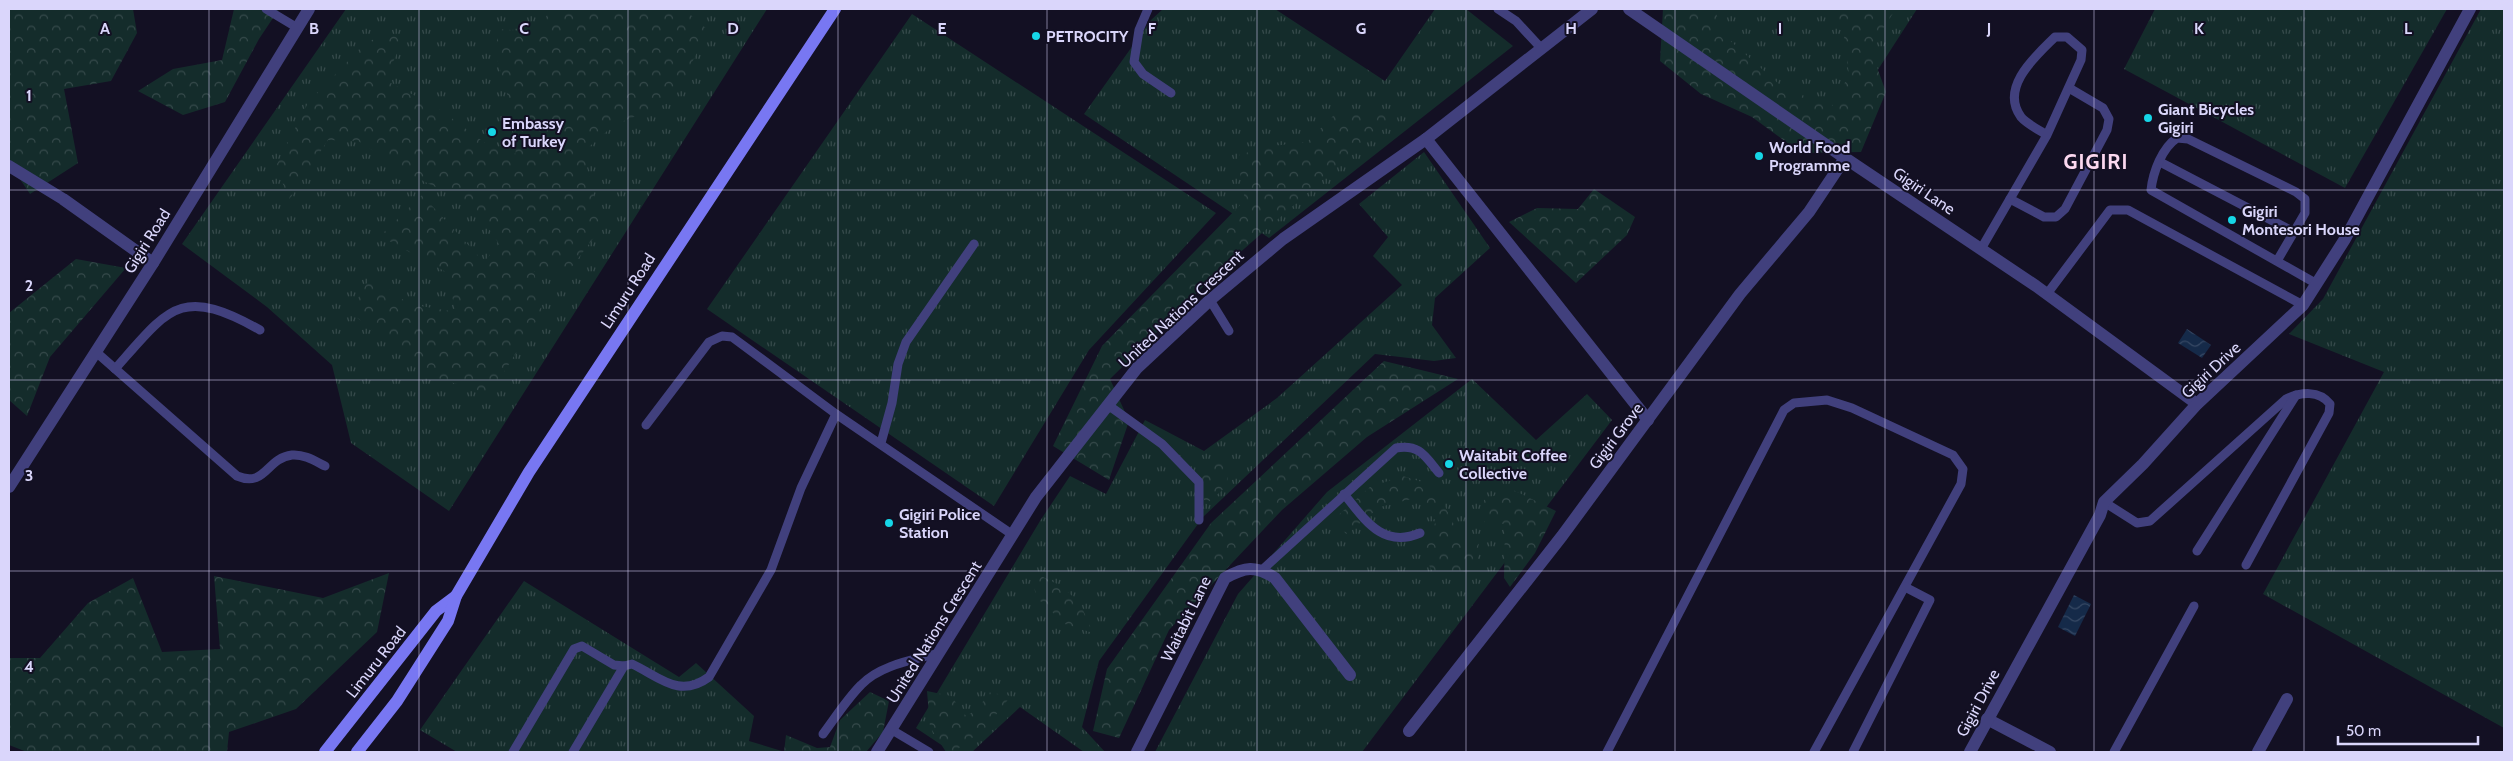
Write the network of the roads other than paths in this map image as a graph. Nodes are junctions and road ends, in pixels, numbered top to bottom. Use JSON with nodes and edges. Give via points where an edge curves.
{"nodes":[{"id":1,"x":266,"y":9,"type":"edge"},
{"id":2,"x":309,"y":9,"type":"edge"},
{"id":3,"x":835,"y":9,"type":"edge"},
{"id":4,"x":1148,"y":9,"type":"edge"},
{"id":5,"x":1498,"y":9,"type":"edge"},
{"id":6,"x":1592,"y":9,"type":"edge"},
{"id":7,"x":1629,"y":9,"type":"edge"},
{"id":8,"x":2470,"y":9,"type":"edge"},
{"id":9,"x":296,"y":27,"type":"junction"},
{"id":10,"x":1541,"y":48,"type":"junction"},
{"id":11,"x":2069,"y":88,"type":"junction"},
{"id":12,"x":1171,"y":93,"type":"dead end"},
{"id":13,"x":2047,"y":135,"type":"junction"},
{"id":14,"x":1426,"y":139,"type":"junction"},
{"id":15,"x":1845,"y":158,"type":"junction"},
{"id":16,"x":2160,"y":162,"type":"junction"},
{"id":17,"x":9,"y":166,"type":"edge"},
{"id":18,"x":2010,"y":199,"type":"junction"},
{"id":19,"x":2294,"y":232,"type":"junction"},
{"id":20,"x":974,"y":244,"type":"dead end"},
{"id":21,"x":1981,"y":249,"type":"junction"},
{"id":22,"x":2277,"y":261,"type":"junction"},
{"id":23,"x":153,"y":264,"type":"junction"},
{"id":24,"x":2317,"y":284,"type":"junction"},
{"id":25,"x":2047,"y":294,"type":"junction"},
{"id":26,"x":1210,"y":300,"type":"junction"},
{"id":27,"x":2303,"y":305,"type":"junction"},
{"id":28,"x":260,"y":330,"type":"dead end"},
{"id":29,"x":1229,"y":331,"type":"dead end"},
{"id":30,"x":96,"y":352,"type":"junction"},
{"id":31,"x":115,"y":369,"type":"junction"},
{"id":32,"x":2296,"y":394,"type":"junction"},
{"id":33,"x":2197,"y":404,"type":"junction"},
{"id":34,"x":1108,"y":405,"type":"junction"},
{"id":35,"x":836,"y":414,"type":"junction"},
{"id":36,"x":1648,"y":420,"type":"junction"},
{"id":37,"x":646,"y":425,"type":"dead end"},
{"id":38,"x":881,"y":443,"type":"junction"},
{"id":39,"x":326,"y":466,"type":"dead end"},
{"id":40,"x":1439,"y":473,"type":"dead end"},
{"id":41,"x":9,"y":487,"type":"edge"},
{"id":42,"x":1344,"y":494,"type":"junction"},
{"id":43,"x":2104,"y":502,"type":"junction"},
{"id":44,"x":1200,"y":520,"type":"dead end"},
{"id":45,"x":1420,"y":534,"type":"dead end"},
{"id":46,"x":1013,"y":535,"type":"junction"},
{"id":47,"x":2197,"y":551,"type":"dead end"},
{"id":48,"x":2246,"y":565,"type":"dead end"},
{"id":49,"x":1262,"y":570,"type":"junction"},
{"id":50,"x":1904,"y":586,"type":"junction"},
{"id":51,"x":456,"y":596,"type":"junction"},
{"id":52,"x":2194,"y":606,"type":"dead end"},
{"id":53,"x":939,"y":653,"type":"junction"},
{"id":54,"x":624,"y":666,"type":"junction"},
{"id":55,"x":1350,"y":675,"type":"dead end"},
{"id":56,"x":2287,"y":700,"type":"dead end"},
{"id":57,"x":1987,"y":720,"type":"junction"},
{"id":58,"x":892,"y":730,"type":"junction"},
{"id":59,"x":1409,"y":730,"type":"dead end"},
{"id":60,"x":823,"y":734,"type":"dead end"},
{"id":61,"x":325,"y":752,"type":"edge"},
{"id":62,"x":357,"y":752,"type":"edge"},
{"id":63,"x":513,"y":752,"type":"edge"},
{"id":64,"x":573,"y":752,"type":"edge"},
{"id":65,"x":876,"y":752,"type":"edge"},
{"id":66,"x":929,"y":752,"type":"edge"},
{"id":67,"x":1136,"y":752,"type":"edge"},
{"id":68,"x":1608,"y":752,"type":"edge"},
{"id":69,"x":1814,"y":752,"type":"edge"},
{"id":70,"x":1853,"y":752,"type":"edge"},
{"id":71,"x":1970,"y":752,"type":"edge"},
{"id":72,"x":2050,"y":752,"type":"edge"},
{"id":73,"x":2114,"y":752,"type":"edge"},
{"id":74,"x":2258,"y":752,"type":"edge"}],
"edges":[{"from":1,"to":9,"type":"lane"},
{"from":2,"to":9,"type":"street","name":"Gigiri Road"},
{"from":3,"to":51,"type":"main road","name":"Limuru Road","via":[[529,472]]},
{"from":4,"to":12,"type":"lane","via":[[1139,30],[1134,62],[1143,74]]},
{"from":5,"to":10,"type":"lane","via":[[1516,21]]},
{"from":6,"to":10,"type":"street","name":"United Nations Crescent"},
{"from":7,"to":15,"type":"street","name":"Gigiri Lane"},
{"from":8,"to":24,"type":"street","name":"Gigiri Drive","via":[[2345,239]]},
{"from":9,"to":23,"type":"street","name":"Gigiri Road"},
{"from":10,"to":14,"type":"street","name":"United Nations Crescent"},
{"from":11,"to":13,"type":"lane"},
{"from":11,"to":13,"type":"lane","via":[[2082,60],[2082,50],[2068,37],[2055,37],[2016,83],[2016,103],[2021,116]]},
{"from":11,"to":18,"type":"lane","via":[[2103,108],[2109,119],[2107,130],[2065,209],[2056,217],[2044,217]]},
{"from":13,"to":18,"type":"lane"},
{"from":14,"to":26,"type":"street","name":"United Nations Crescent","via":[[1283,239]]},
{"from":14,"to":36,"type":"street"},
{"from":15,"to":21,"type":"street","name":"Gigiri Lane"},
{"from":15,"to":36,"type":"street","name":"Gigiri Grove","via":[[1809,212],[1740,294]]},
{"from":16,"to":19,"type":"lane"},
{"from":16,"to":19,"type":"lane","via":[[2169,143],[2177,138],[2188,139],[2296,192],[2305,199],[2305,213]]},
{"from":16,"to":22,"type":"lane","via":[[2152,176],[2151,190]]},
{"from":17,"to":23,"type":"street","via":[[62,199]]},
{"from":18,"to":21,"type":"lane"},
{"from":19,"to":22,"type":"lane"},
{"from":20,"to":38,"type":"lane","via":[[906,342]]},
{"from":21,"to":25,"type":"street","name":"Gigiri Lane"},
{"from":22,"to":24,"type":"lane"},
{"from":23,"to":30,"type":"street","name":"Gigiri Road"},
{"from":24,"to":27,"type":"street","name":"Gigiri Drive"},
{"from":25,"to":27,"type":"lane","via":[[2110,210],[2118,208],[2128,210]]},
{"from":25,"to":33,"type":"street","name":"Gigiri Lane"},
{"from":26,"to":29,"type":"lane"},
{"from":26,"to":34,"type":"street","name":"United Nations Crescent","via":[[1136,368]]},
{"from":27,"to":33,"type":"street","name":"Gigiri Drive"},
{"from":28,"to":31,"type":"lane","via":[[210,307],[180,308],[150,330]]},
{"from":30,"to":31,"type":"lane"},
{"from":30,"to":41,"type":"street","name":"Gigiri Road"},
{"from":31,"to":39,"type":"lane","via":[[237,476],[248,480],[258,478],[281,458],[292,455],[305,456]]},
{"from":32,"to":43,"type":"lane","via":[[2286,399],[2150,520],[2137,523]]},
{"from":32,"to":47,"type":"lane"},
{"from":32,"to":48,"type":"lane","via":[[2310,392],[2326,399],[2330,413]]},
{"from":33,"to":43,"type":"street","name":"Gigiri Drive"},
{"from":34,"to":44,"type":"lane","via":[[1162,444],[1199,482]]},
{"from":34,"to":46,"type":"street","name":"United Nations Crescent","via":[[1036,497]]},
{"from":35,"to":37,"type":"lane","via":[[732,337],[722,336],[709,342]]},
{"from":35,"to":38,"type":"lane"},
{"from":35,"to":54,"type":"lane","via":[[801,488],[771,570],[709,677],[699,684],[673,686],[632,664]]},
{"from":36,"to":59,"type":"street","name":"Gigiri Grove","via":[[1562,536]]},
{"from":38,"to":46,"type":"lane"},
{"from":40,"to":42,"type":"lane","via":[[1421,451],[1409,446],[1396,448]]},
{"from":42,"to":45,"type":"lane","via":[[1369,524],[1394,539]]},
{"from":42,"to":49,"type":"lane"},
{"from":43,"to":57,"type":"street","name":"Gigiri Drive","via":[[2100,515]]},
{"from":46,"to":53,"type":"street","name":"United Nations Crescent"},
{"from":49,"to":55,"type":"street","via":[[1275,578]]},
{"from":49,"to":67,"type":"street","name":"Waitabit Lane","via":[[1242,569],[1225,578]]},
{"from":50,"to":68,"type":"lane","via":[[1961,484],[1962,469],[1953,455],[1852,408],[1827,400],[1794,403],[1784,410]]},
{"from":50,"to":69,"type":"lane"},
{"from":50,"to":70,"type":"lane","via":[[1930,600]]},
{"from":51,"to":61,"type":"main road","name":"Limuru Road","via":[[436,611]]},
{"from":51,"to":62,"type":"main road","name":"Limuru Road","via":[[448,621],[414,675]]},
{"from":52,"to":73,"type":"lane"},
{"from":53,"to":58,"type":"street","name":"United Nations Crescent"},
{"from":53,"to":60,"type":"lane","via":[[896,665],[861,684]]},
{"from":54,"to":63,"type":"lane","via":[[614,665],[582,646],[574,649]]},
{"from":54,"to":64,"type":"lane"},
{"from":56,"to":74,"type":"street"},
{"from":57,"to":71,"type":"street","name":"Gigiri Drive"},
{"from":57,"to":72,"type":"street"},
{"from":58,"to":65,"type":"street","name":"United Nations Crescent"},
{"from":58,"to":66,"type":"lane"}]}
